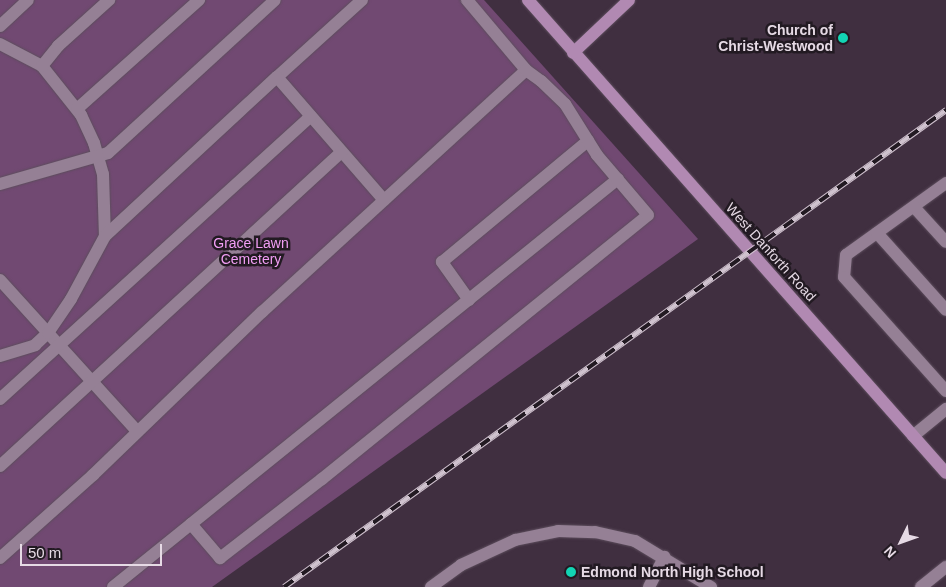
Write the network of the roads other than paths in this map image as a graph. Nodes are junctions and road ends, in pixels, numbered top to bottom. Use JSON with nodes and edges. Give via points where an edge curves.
{"nodes":[{"id":1,"x":28,"y":0,"type":"edge"},
{"id":2,"x":108,"y":0,"type":"edge"},
{"id":3,"x":198,"y":0,"type":"edge"},
{"id":4,"x":275,"y":0,"type":"edge"},
{"id":5,"x":362,"y":0,"type":"edge"},
{"id":6,"x":467,"y":0,"type":"edge"},
{"id":7,"x":528,"y":0,"type":"edge"},
{"id":8,"x":629,"y":0,"type":"edge"},
{"id":9,"x":0,"y":26,"type":"edge"},
{"id":10,"x":0,"y":44,"type":"edge"},
{"id":11,"x":573,"y":53,"type":"junction"},
{"id":12,"x":42,"y":66,"type":"junction"},
{"id":13,"x":526,"y":70,"type":"junction"},
{"id":14,"x":277,"y":77,"type":"junction"},
{"id":15,"x":77,"y":110,"type":"junction"},
{"id":16,"x":311,"y":116,"type":"junction"},
{"id":17,"x":588,"y":141,"type":"junction"},
{"id":18,"x":342,"y":152,"type":"junction"},
{"id":19,"x":98,"y":157,"type":"junction"},
{"id":20,"x":618,"y":179,"type":"junction"},
{"id":21,"x":0,"y":184,"type":"edge"},
{"id":22,"x":946,"y":184,"type":"edge"},
{"id":23,"x":384,"y":200,"type":"junction"},
{"id":24,"x":914,"y":207,"type":"junction"},
{"id":25,"x":877,"y":233,"type":"junction"},
{"id":26,"x":105,"y":236,"type":"junction"},
{"id":27,"x":946,"y":242,"type":"edge"},
{"id":28,"x":0,"y":280,"type":"edge"},
{"id":29,"x":469,"y":300,"type":"junction"},
{"id":30,"x":946,"y":310,"type":"edge"},
{"id":31,"x":48,"y":333,"type":"junction"},
{"id":32,"x":59,"y":345,"type":"junction"},
{"id":33,"x":0,"y":356,"type":"edge"},
{"id":34,"x":92,"y":381,"type":"junction"},
{"id":35,"x":946,"y":391,"type":"edge"},
{"id":36,"x":0,"y":399,"type":"edge"},
{"id":37,"x":946,"y":409,"type":"edge"},
{"id":38,"x":137,"y":431,"type":"junction"},
{"id":39,"x":913,"y":436,"type":"junction"},
{"id":40,"x":0,"y":466,"type":"edge"},
{"id":41,"x":946,"y":472,"type":"edge"},
{"id":42,"x":191,"y":524,"type":"junction"},
{"id":43,"x":664,"y":557,"type":"junction"},
{"id":44,"x":0,"y":558,"type":"edge"},
{"id":45,"x":946,"y":567,"type":"edge"},
{"id":46,"x":113,"y":587,"type":"edge"},
{"id":47,"x":431,"y":587,"type":"edge"},
{"id":48,"x":650,"y":587,"type":"edge"},
{"id":49,"x":711,"y":587,"type":"edge"},
{"id":50,"x":921,"y":587,"type":"edge"}],
"edges":[{"from":1,"to":9,"type":"street"},
{"from":2,"to":12,"type":"street","via":[[58,46]]},
{"from":3,"to":15,"type":"street"},
{"from":4,"to":19,"type":"street","via":[[108,153]]},
{"from":5,"to":14,"type":"street"},
{"from":6,"to":13,"type":"street"},
{"from":7,"to":11,"type":"main road","name":"West Danforth Road"},
{"from":8,"to":11,"type":"main road"},
{"from":10,"to":12,"type":"street"},
{"from":11,"to":39,"type":"main road","name":"West Danforth Road"},
{"from":12,"to":15,"type":"street"},
{"from":13,"to":17,"type":"street","via":[[565,104]]},
{"from":13,"to":23,"type":"street"},
{"from":14,"to":16,"type":"street"},
{"from":14,"to":26,"type":"street"},
{"from":15,"to":19,"type":"street"},
{"from":16,"to":18,"type":"street"},
{"from":16,"to":32,"type":"street"},
{"from":17,"to":20,"type":"street"},
{"from":17,"to":29,"type":"street","via":[[442,262]]},
{"from":18,"to":23,"type":"street"},
{"from":18,"to":34,"type":"street"},
{"from":19,"to":21,"type":"street"},
{"from":19,"to":26,"type":"street","via":[[103,174]]},
{"from":20,"to":29,"type":"street"},
{"from":20,"to":42,"type":"street","via":[[648,215],[502,335],[220,558]]},
{"from":22,"to":24,"type":"street"},
{"from":23,"to":38,"type":"street"},
{"from":24,"to":25,"type":"street"},
{"from":24,"to":27,"type":"street"},
{"from":25,"to":30,"type":"street"},
{"from":25,"to":35,"type":"street","via":[[846,255],[844,277]]},
{"from":26,"to":31,"type":"street","via":[[71,299]]},
{"from":28,"to":31,"type":"street"},
{"from":29,"to":42,"type":"street"},
{"from":31,"to":32,"type":"street"},
{"from":31,"to":33,"type":"street","via":[[35,345]]},
{"from":32,"to":34,"type":"street"},
{"from":32,"to":36,"type":"street"},
{"from":34,"to":38,"type":"street"},
{"from":34,"to":40,"type":"street"},
{"from":37,"to":39,"type":"street"},
{"from":38,"to":44,"type":"street"},
{"from":39,"to":41,"type":"main road","name":"West Danforth Road"},
{"from":42,"to":46,"type":"street"},
{"from":43,"to":47,"type":"street","via":[[635,541],[595,532],[558,530],[515,540],[461,565]]},
{"from":43,"to":48,"type":"street"},
{"from":43,"to":49,"type":"street"},
{"from":45,"to":50,"type":"street"}]}
